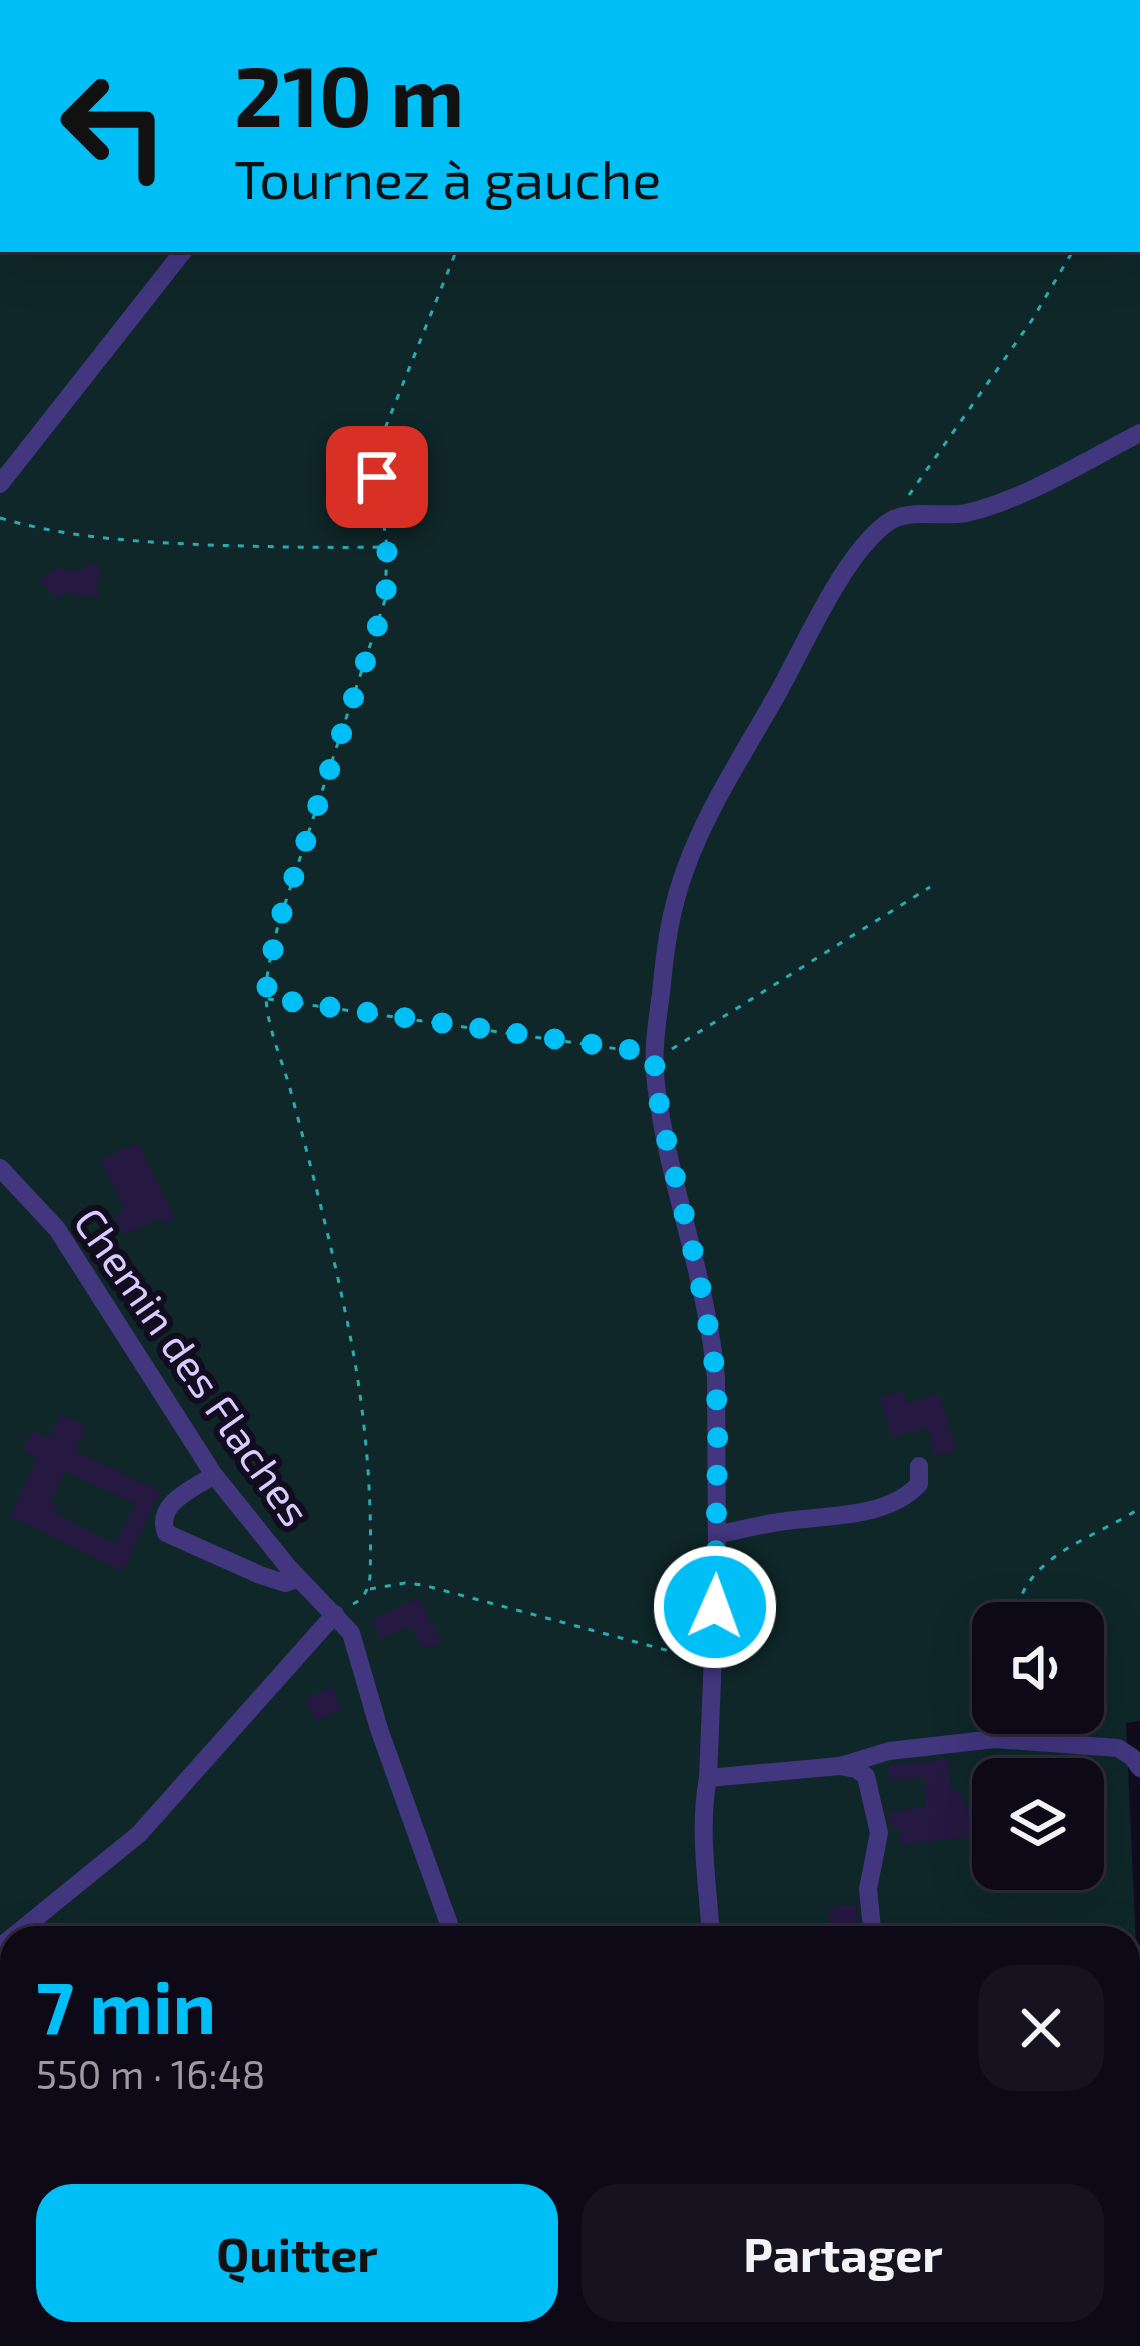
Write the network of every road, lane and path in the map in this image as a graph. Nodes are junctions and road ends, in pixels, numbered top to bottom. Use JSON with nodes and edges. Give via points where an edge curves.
{"nodes":[{"id":1,"x":182,"y":252,"type":"edge"},
{"id":2,"x":457,"y":252,"type":"edge"},
{"id":3,"x":1072,"y":252,"type":"edge"},
{"id":4,"x":1140,"y":433,"type":"edge"},
{"id":5,"x":0,"y":484,"type":"edge"},
{"id":6,"x":906,"y":514,"type":"junction"},
{"id":7,"x":0,"y":518,"type":"edge"},
{"id":8,"x":387,"y":547,"type":"junction"},
{"id":9,"x":930,"y":887,"type":"dead end"},
{"id":10,"x":266,"y":998,"type":"junction"},
{"id":11,"x":654,"y":1053,"type":"junction"},
{"id":12,"x":0,"y":1168,"type":"edge"},
{"id":13,"x":919,"y":1466,"type":"dead end"},
{"id":14,"x":214,"y":1475,"type":"junction"},
{"id":15,"x":1140,"y":1508,"type":"edge"},
{"id":16,"x":717,"y":1535,"type":"junction"},
{"id":17,"x":298,"y":1578,"type":"junction"},
{"id":18,"x":368,"y":1589,"type":"junction"},
{"id":19,"x":1019,"y":1602,"type":"edge"},
{"id":20,"x":335,"y":1614,"type":"junction"},
{"id":21,"x":712,"y":1657,"type":"junction"},
{"id":22,"x":840,"y":1766,"type":"junction"},
{"id":23,"x":1140,"y":1768,"type":"edge"},
{"id":24,"x":708,"y":1778,"type":"junction"},
{"id":25,"x":26,"y":1926,"type":"edge"},
{"id":26,"x":450,"y":1926,"type":"edge"},
{"id":27,"x":710,"y":1926,"type":"edge"},
{"id":28,"x":872,"y":1926,"type":"edge"}],
"edges":[{"from":1,"to":5,"type":"street"},
{"from":2,"to":8,"type":"path","via":[[380,441]]},
{"from":3,"to":6,"type":"path","via":[[910,494]]},
{"from":4,"to":6,"type":"street","via":[[988,506]]},
{"from":6,"to":11,"type":"street","via":[[876,532],[847,572],[703,830],[668,935]]},
{"from":7,"to":8,"type":"path","via":[[154,543]]},
{"from":8,"to":10,"type":"path","via":[[386,600],[278,925]]},
{"from":9,"to":11,"type":"path","via":[[692,1038]]},
{"from":10,"to":11,"type":"path"},
{"from":10,"to":18,"type":"path","via":[[357,1376],[369,1477]]},
{"from":11,"to":16,"type":"street","via":[[713,1351]]},
{"from":12,"to":14,"type":"street","name":"Chemin des Flaches","via":[[57,1229]]},
{"from":13,"to":16,"type":"street","via":[[920,1484],[891,1504]]},
{"from":14,"to":17,"type":"street","name":"Chemin des Flaches"},
{"from":14,"to":17,"type":"street","via":[[172,1503],[162,1522],[166,1533],[260,1575],[285,1583]]},
{"from":15,"to":19,"type":"path","via":[[1069,1546]]},
{"from":16,"to":21,"type":"street"},
{"from":17,"to":20,"type":"street","name":"Chemin des Flaches"},
{"from":18,"to":20,"type":"path"},
{"from":18,"to":21,"type":"path","via":[[423,1585]]},
{"from":20,"to":25,"type":"street","via":[[139,1834]]},
{"from":20,"to":26,"type":"street","name":"Chemin des Flaches","via":[[351,1633]]},
{"from":21,"to":24,"type":"street"},
{"from":22,"to":23,"type":"street","via":[[889,1751],[995,1738],[1118,1748]]},
{"from":22,"to":24,"type":"street"},
{"from":22,"to":28,"type":"street","via":[[866,1776],[879,1833],[868,1889]]},
{"from":24,"to":27,"type":"street","via":[[702,1834]]}]}
